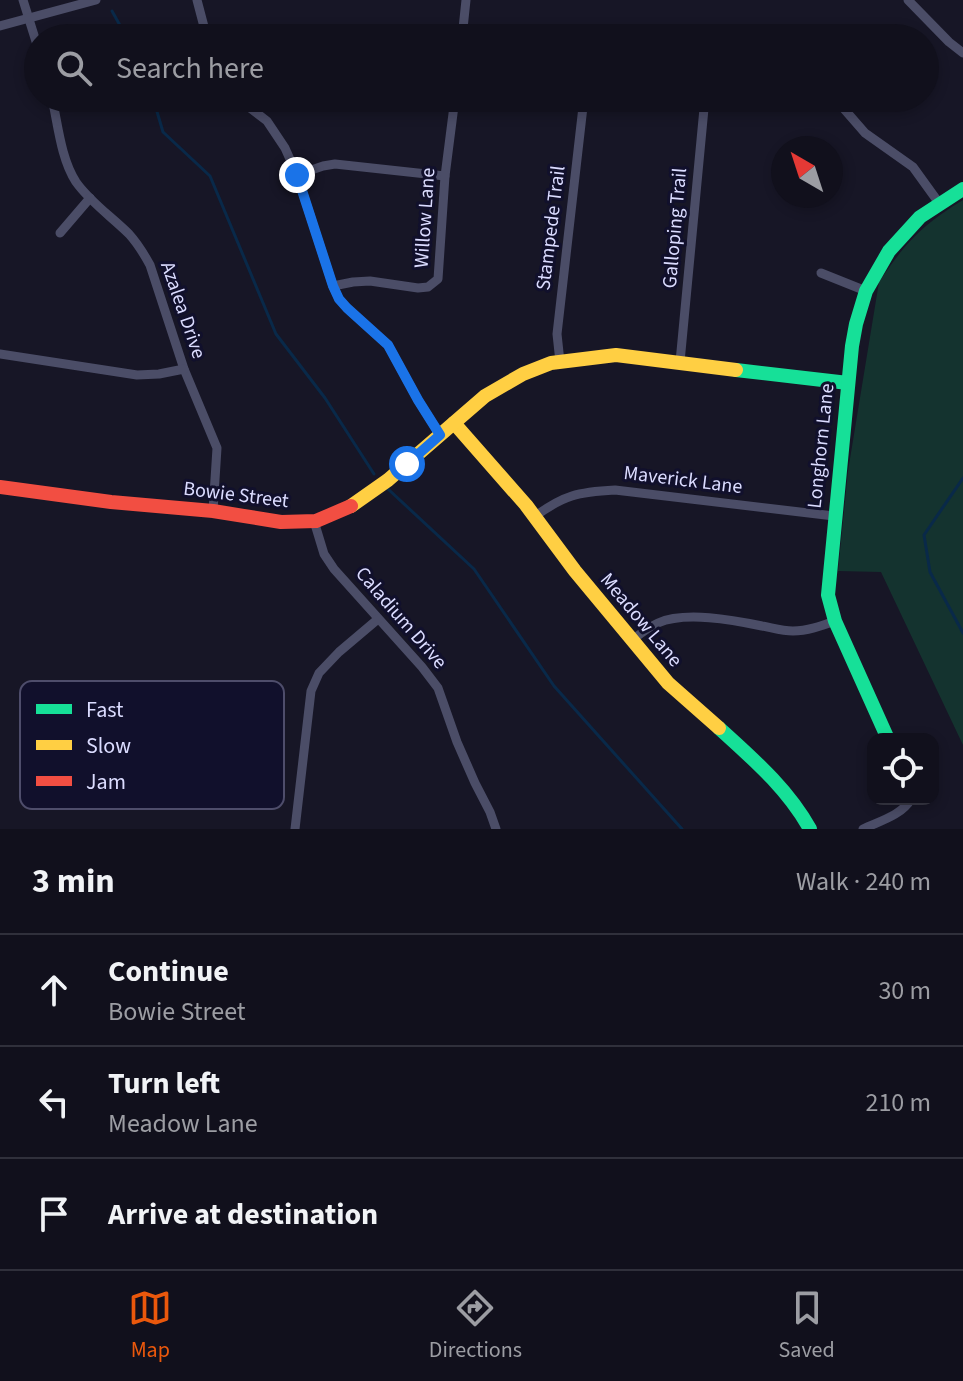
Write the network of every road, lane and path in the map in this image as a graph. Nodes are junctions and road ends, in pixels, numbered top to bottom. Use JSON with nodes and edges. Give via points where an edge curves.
{"nodes":[{"id":1,"x":23,"y":0,"type":"edge"},
{"id":2,"x":96,"y":0,"type":"edge"},
{"id":3,"x":197,"y":0,"type":"edge"},
{"id":4,"x":466,"y":0,"type":"edge"},
{"id":5,"x":908,"y":0,"type":"edge"},
{"id":6,"x":29,"y":18,"type":"junction"},
{"id":7,"x":31,"y":24,"type":"edge"},
{"id":8,"x":203,"y":24,"type":"edge"},
{"id":9,"x":463,"y":24,"type":"edge"},
{"id":10,"x":931,"y":24,"type":"edge"},
{"id":11,"x":0,"y":26,"type":"edge"},
{"id":12,"x":939,"y":32,"type":"edge"},
{"id":13,"x":963,"y":53,"type":"edge"},
{"id":14,"x":55,"y":112,"type":"edge"},
{"id":15,"x":254,"y":112,"type":"edge"},
{"id":16,"x":453,"y":112,"type":"edge"},
{"id":17,"x":582,"y":112,"type":"edge"},
{"id":18,"x":704,"y":112,"type":"edge"},
{"id":19,"x":847,"y":112,"type":"edge"},
{"id":20,"x":297,"y":175,"type":"junction"},
{"id":21,"x":445,"y":176,"type":"junction"},
{"id":22,"x":963,"y":189,"type":"edge"},
{"id":23,"x":90,"y":198,"type":"junction"},
{"id":24,"x":939,"y":203,"type":"junction"},
{"id":25,"x":60,"y":233,"type":"dead end"},
{"id":26,"x":821,"y":273,"type":"dead end"},
{"id":27,"x":333,"y":286,"type":"junction"},
{"id":28,"x":866,"y":291,"type":"junction"},
{"id":29,"x":0,"y":354,"type":"edge"},
{"id":30,"x":560,"y":362,"type":"junction"},
{"id":31,"x":680,"y":362,"type":"junction"},
{"id":32,"x":184,"y":369,"type":"junction"},
{"id":33,"x":848,"y":383,"type":"junction"},
{"id":34,"x":454,"y":423,"type":"junction"},
{"id":35,"x":440,"y":435,"type":"junction"},
{"id":36,"x":0,"y":487,"type":"edge"},
{"id":37,"x":213,"y":511,"type":"junction"},
{"id":38,"x":834,"y":516,"type":"junction"},
{"id":39,"x":534,"y":517,"type":"junction"},
{"id":40,"x":314,"y":521,"type":"junction"},
{"id":41,"x":378,"y":619,"type":"junction"},
{"id":42,"x":835,"y":621,"type":"junction"},
{"id":43,"x":632,"y":640,"type":"junction"},
{"id":44,"x":885,"y":733,"type":"edge"},
{"id":45,"x":907,"y":805,"type":"edge"},
{"id":46,"x":295,"y":829,"type":"edge"},
{"id":47,"x":496,"y":829,"type":"edge"},
{"id":48,"x":810,"y":829,"type":"edge"},
{"id":49,"x":863,"y":829,"type":"edge"}],
"edges":[{"from":1,"to":6,"type":"street"},
{"from":2,"to":6,"type":"street"},
{"from":3,"to":8,"type":"street"},
{"from":4,"to":9,"type":"street"},
{"from":5,"to":10,"type":"street"},
{"from":6,"to":7,"type":"street"},
{"from":6,"to":11,"type":"street"},
{"from":12,"to":13,"type":"street"},
{"from":14,"to":23,"type":"street","name":"Azalea Drive","via":[[66,160]]},
{"from":15,"to":20,"type":"street","via":[[272,127]]},
{"from":16,"to":21,"type":"street","name":"Willow Lane"},
{"from":17,"to":30,"type":"street","name":"Stampede Trail","via":[[557,334]]},
{"from":18,"to":31,"type":"street","name":"Galloping Trail"},
{"from":19,"to":24,"type":"street","via":[[865,133],[913,167]]},
{"from":20,"to":21,"type":"street","via":[[335,164]]},
{"from":20,"to":27,"type":"street"},
{"from":21,"to":27,"type":"street","name":"Willow Lane","via":[[435,283],[418,288],[370,281]]},
{"from":22,"to":24,"type":"street","name":"Longhorn Lane"},
{"from":23,"to":25,"type":"street"},
{"from":23,"to":32,"type":"street","name":"Azalea Drive","via":[[146,257]]},
{"from":24,"to":28,"type":"street","name":"Longhorn Lane","via":[[897,241]]},
{"from":26,"to":28,"type":"street"},
{"from":27,"to":35,"type":"street","via":[[347,308],[388,345]]},
{"from":28,"to":33,"type":"street","name":"Longhorn Lane","via":[[853,336]]},
{"from":29,"to":32,"type":"street","via":[[137,375]]},
{"from":30,"to":31,"type":"street","name":"Bowie Street","via":[[616,355]]},
{"from":30,"to":34,"type":"street","name":"Bowie Street","via":[[523,374],[485,396]]},
{"from":31,"to":33,"type":"street","name":"Bowie Street"},
{"from":32,"to":37,"type":"street","name":"Azalea Drive","via":[[217,448]]},
{"from":33,"to":38,"type":"street","name":"Longhorn Lane"},
{"from":34,"to":35,"type":"street","name":"Bowie Street"},
{"from":34,"to":39,"type":"street","name":"Meadow Lane"},
{"from":35,"to":40,"type":"street","name":"Bowie Street","via":[[360,501]]},
{"from":36,"to":37,"type":"street","name":"Bowie Street"},
{"from":37,"to":40,"type":"street","name":"Bowie Street","via":[[281,522]]},
{"from":38,"to":39,"type":"street","name":"Maverick Lane","via":[[615,490],[570,496]]},
{"from":38,"to":42,"type":"street","name":"Longhorn Lane","via":[[828,589]]},
{"from":39,"to":43,"type":"street","name":"Meadow Lane"},
{"from":40,"to":41,"type":"street","name":"Caladium Drive","via":[[324,554]]},
{"from":41,"to":46,"type":"street","via":[[319,673],[311,691]]},
{"from":41,"to":47,"type":"street","name":"Caladium Drive","via":[[438,688]]},
{"from":42,"to":43,"type":"street","via":[[783,631],[676,617]]},
{"from":42,"to":44,"type":"street","name":"Longhorn Lane"},
{"from":43,"to":48,"type":"street","name":"Meadow Lane","via":[[668,683],[768,772]]},
{"from":45,"to":49,"type":"street"}]}
